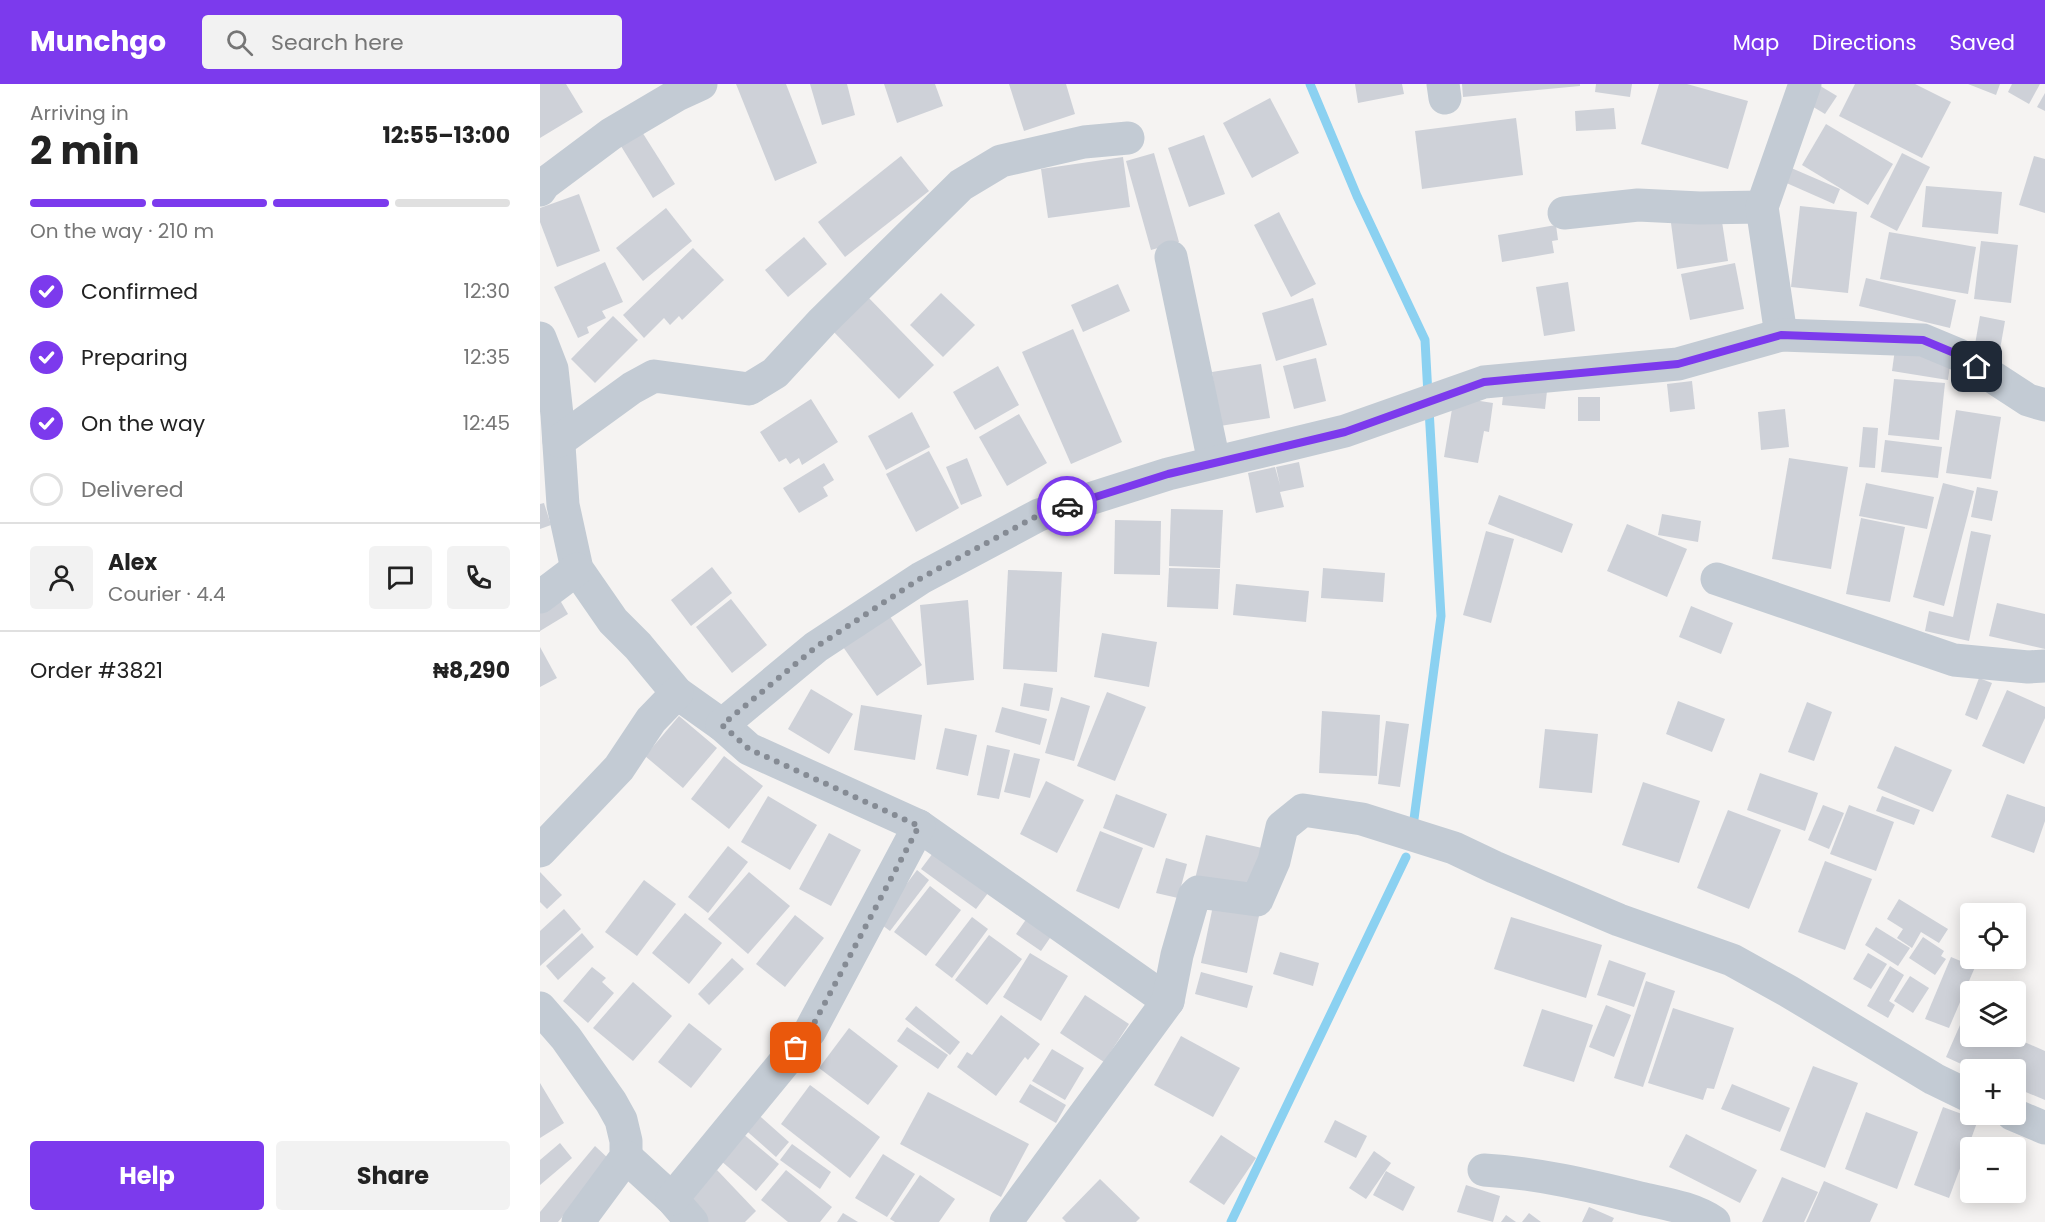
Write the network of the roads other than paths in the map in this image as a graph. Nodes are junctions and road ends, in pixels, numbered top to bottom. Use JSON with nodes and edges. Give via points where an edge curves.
{"nodes":[{"id":1,"x":701,"y":84,"type":"edge"},
{"id":2,"x":1805,"y":84,"type":"edge"},
{"id":3,"x":1128,"y":138,"type":"dead end"},
{"id":4,"x":540,"y":190,"type":"edge"},
{"id":5,"x":1762,"y":207,"type":"junction"},
{"id":6,"x":1564,"y":213,"type":"dead end"},
{"id":7,"x":1171,"y":257,"type":"dead end"},
{"id":8,"x":1781,"y":335,"type":"junction"},
{"id":9,"x":540,"y":337,"type":"edge"},
{"id":10,"x":2045,"y":405,"type":"edge"},
{"id":11,"x":559,"y":441,"type":"junction"},
{"id":12,"x":1214,"y":462,"type":"junction"},
{"id":13,"x":578,"y":569,"type":"junction"},
{"id":14,"x":1717,"y":579,"type":"dead end"},
{"id":15,"x":540,"y":597,"type":"edge"},
{"id":16,"x":2045,"y":666,"type":"edge"},
{"id":17,"x":677,"y":693,"type":"junction"},
{"id":18,"x":722,"y":725,"type":"junction"},
{"id":19,"x":919,"y":826,"type":"junction"},
{"id":20,"x":540,"y":851,"type":"edge"},
{"id":21,"x":1168,"y":1001,"type":"junction"},
{"id":22,"x":540,"y":1008,"type":"edge"},
{"id":23,"x":1960,"y":1092,"type":"edge"},
{"id":24,"x":2026,"y":1120,"type":"edge"},
{"id":25,"x":2045,"y":1128,"type":"edge"},
{"id":26,"x":626,"y":1157,"type":"junction"},
{"id":27,"x":1484,"y":1170,"type":"dead end"},
{"id":28,"x":682,"y":1211,"type":"edge"},
{"id":29,"x":578,"y":1222,"type":"edge"},
{"id":30,"x":1006,"y":1222,"type":"edge"},
{"id":31,"x":1714,"y":1222,"type":"edge"}],
"edges":[{"from":1,"to":4,"type":"street","via":[[611,134]]},
{"from":2,"to":5,"type":"street"},
{"from":3,"to":11,"type":"street","via":[[1084,142],[1001,161],[961,185],[775,373],[749,389],[654,376]]},
{"from":5,"to":6,"type":"street","via":[[1638,205]]},
{"from":5,"to":8,"type":"street"},
{"from":7,"to":12,"type":"street"},
{"from":8,"to":10,"type":"street","via":[[1923,340],[1959,355],[2028,400]]},
{"from":8,"to":12,"type":"street","via":[[1678,364],[1484,382],[1345,432]]},
{"from":9,"to":11,"type":"street","via":[[552,369]]},
{"from":11,"to":13,"type":"street","via":[[563,506]]},
{"from":12,"to":18,"type":"street","via":[[1039,515],[921,578],[816,647]]},
{"from":13,"to":15,"type":"street"},
{"from":13,"to":17,"type":"street","via":[[613,621]]},
{"from":14,"to":16,"type":"street","via":[[1954,660]]},
{"from":17,"to":18,"type":"street"},
{"from":17,"to":20,"type":"street","via":[[651,720],[619,768]]},
{"from":18,"to":19,"type":"street","via":[[749,749]]},
{"from":19,"to":21,"type":"street"},
{"from":19,"to":28,"type":"street","via":[[810,1031]]},
{"from":21,"to":23,"type":"street","via":[[1194,896],[1198,892],[1257,900],[1274,861],[1282,827],[1303,810],[1362,819],[1454,848],[1619,920],[1732,960]]},
{"from":21,"to":30,"type":"street"},
{"from":22,"to":26,"type":"street","via":[[566,1038],[621,1120]]},
{"from":24,"to":25,"type":"street"},
{"from":26,"to":28,"type":"street"},
{"from":26,"to":29,"type":"street"},
{"from":27,"to":31,"type":"street","via":[[1521,1172],[1596,1187],[1699,1212]]}]}
